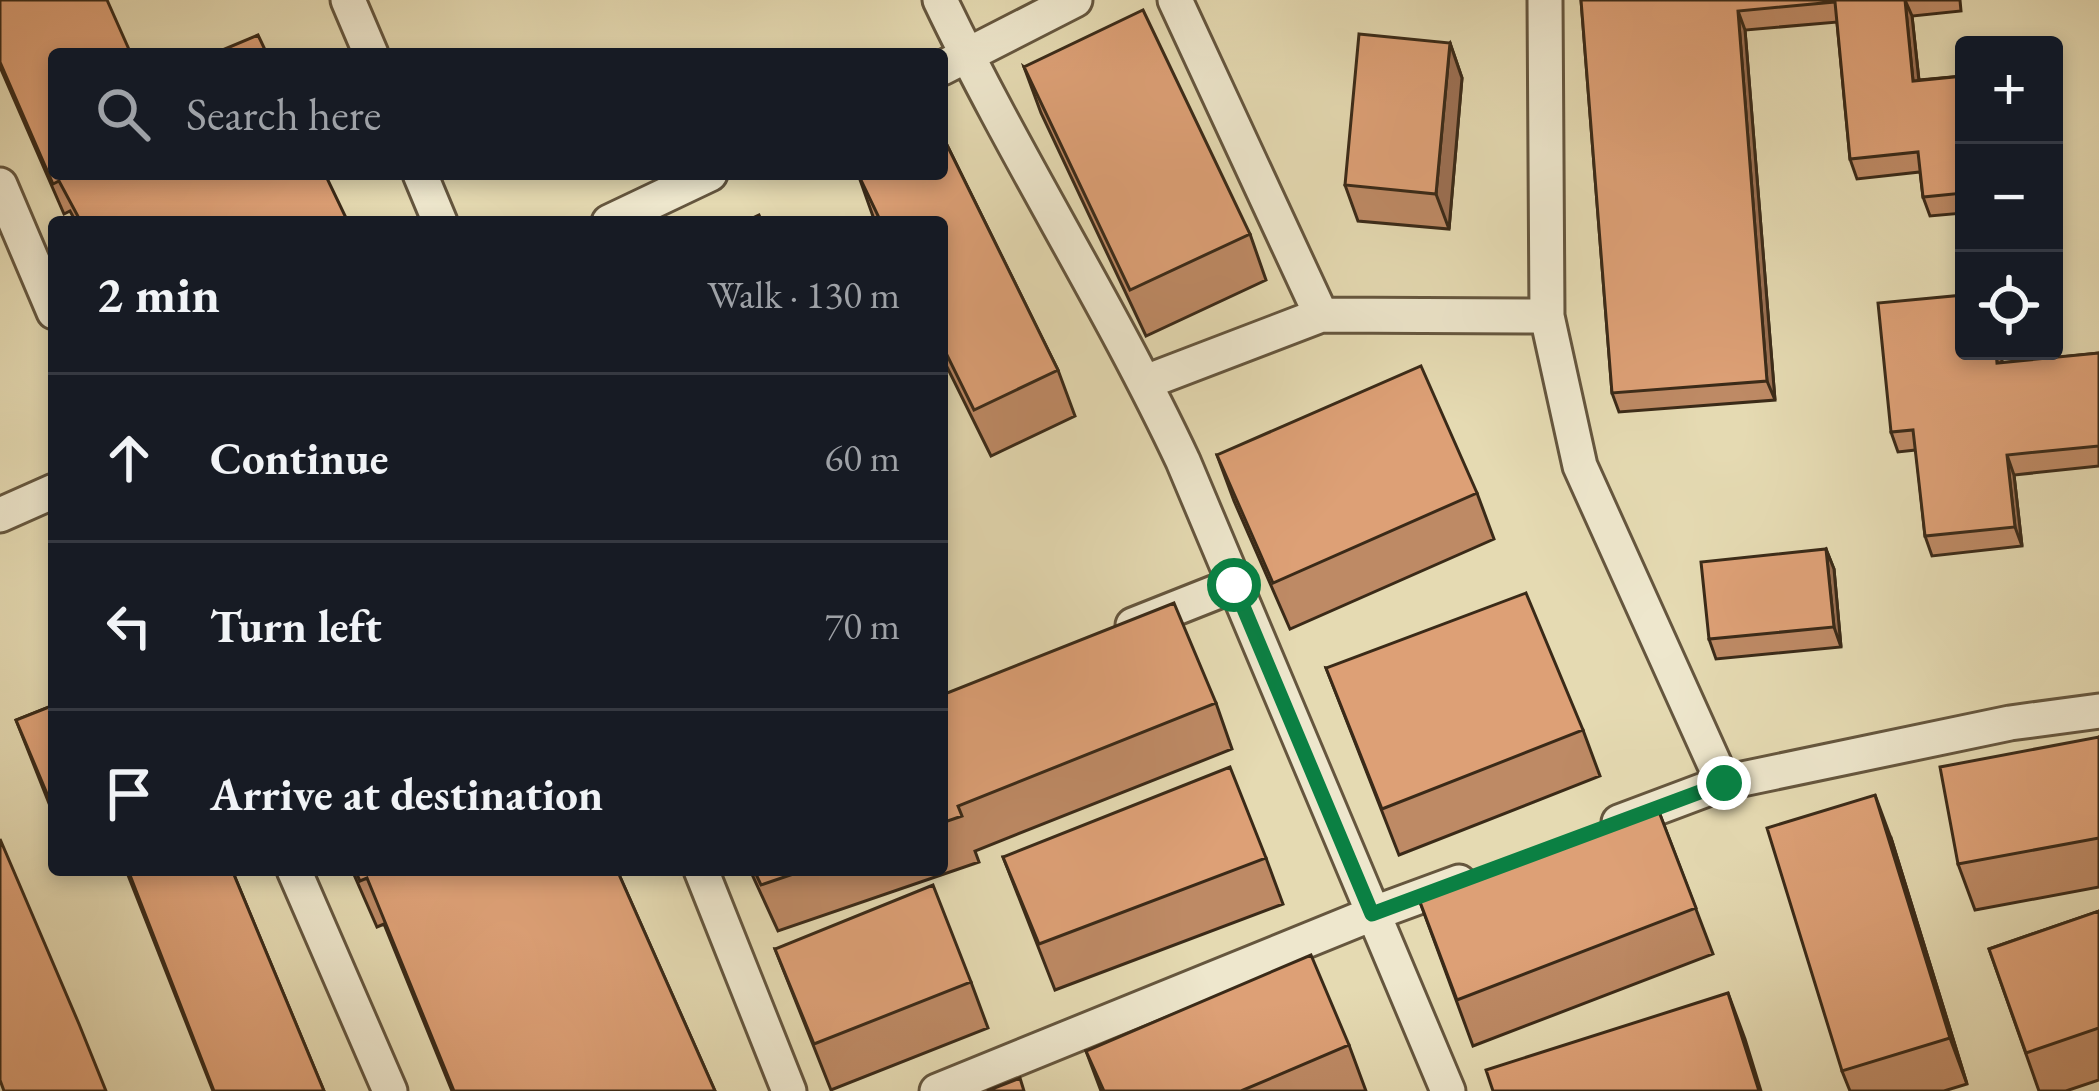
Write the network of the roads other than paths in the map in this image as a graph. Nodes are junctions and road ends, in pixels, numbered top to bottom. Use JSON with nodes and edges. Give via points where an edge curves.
{"nodes":[{"id":1,"x":348,"y":0,"type":"edge"},
{"id":2,"x":940,"y":0,"type":"edge"},
{"id":3,"x":1075,"y":0,"type":"edge"},
{"id":4,"x":1175,"y":0,"type":"edge"},
{"id":5,"x":1545,"y":0,"type":"edge"},
{"id":6,"x":368,"y":48,"type":"edge"},
{"id":7,"x":954,"y":62,"type":"edge"},
{"id":8,"x":422,"y":180,"type":"edge"},
{"id":9,"x":697,"y":180,"type":"edge"},
{"id":10,"x":0,"y":184,"type":"edge"},
{"id":11,"x":438,"y":216,"type":"edge"},
{"id":12,"x":622,"y":216,"type":"edge"},
{"id":13,"x":48,"y":298,"type":"edge"},
{"id":14,"x":1322,"y":315,"type":"junction"},
{"id":15,"x":1547,"y":316,"type":"junction"},
{"id":16,"x":1146,"y":382,"type":"junction"},
{"id":17,"x":48,"y":494,"type":"edge"},
{"id":18,"x":0,"y":515,"type":"edge"},
{"id":19,"x":1234,"y":585,"type":"junction"},
{"id":20,"x":1109,"y":634,"type":"edge"},
{"id":21,"x":2099,"y":711,"type":"edge"},
{"id":22,"x":1724,"y":783,"type":"junction"},
{"id":23,"x":1592,"y":832,"type":"edge"},
{"id":24,"x":1482,"y":873,"type":"edge"},
{"id":25,"x":297,"y":876,"type":"edge"},
{"id":26,"x":703,"y":876,"type":"edge"},
{"id":27,"x":1372,"y":914,"type":"junction"},
{"id":28,"x":390,"y":1091,"type":"edge"},
{"id":29,"x":789,"y":1091,"type":"edge"},
{"id":30,"x":937,"y":1091,"type":"edge"},
{"id":31,"x":1448,"y":1091,"type":"edge"}],
"edges":[{"from":1,"to":6,"type":"street"},
{"from":2,"to":7,"type":"street"},
{"from":3,"to":7,"type":"street"},
{"from":4,"to":14,"type":"street"},
{"from":5,"to":15,"type":"street"},
{"from":7,"to":16,"type":"street"},
{"from":8,"to":11,"type":"street"},
{"from":9,"to":12,"type":"street"},
{"from":10,"to":13,"type":"street"},
{"from":14,"to":15,"type":"street"},
{"from":14,"to":16,"type":"street"},
{"from":15,"to":22,"type":"street","via":[[1580,466]]},
{"from":16,"to":19,"type":"street"},
{"from":17,"to":18,"type":"street"},
{"from":19,"to":20,"type":"street"},
{"from":19,"to":27,"type":"street"},
{"from":21,"to":22,"type":"street"},
{"from":22,"to":23,"type":"street"},
{"from":24,"to":27,"type":"street"},
{"from":25,"to":28,"type":"street"},
{"from":26,"to":29,"type":"street"},
{"from":27,"to":30,"type":"street"},
{"from":27,"to":31,"type":"street"}]}
